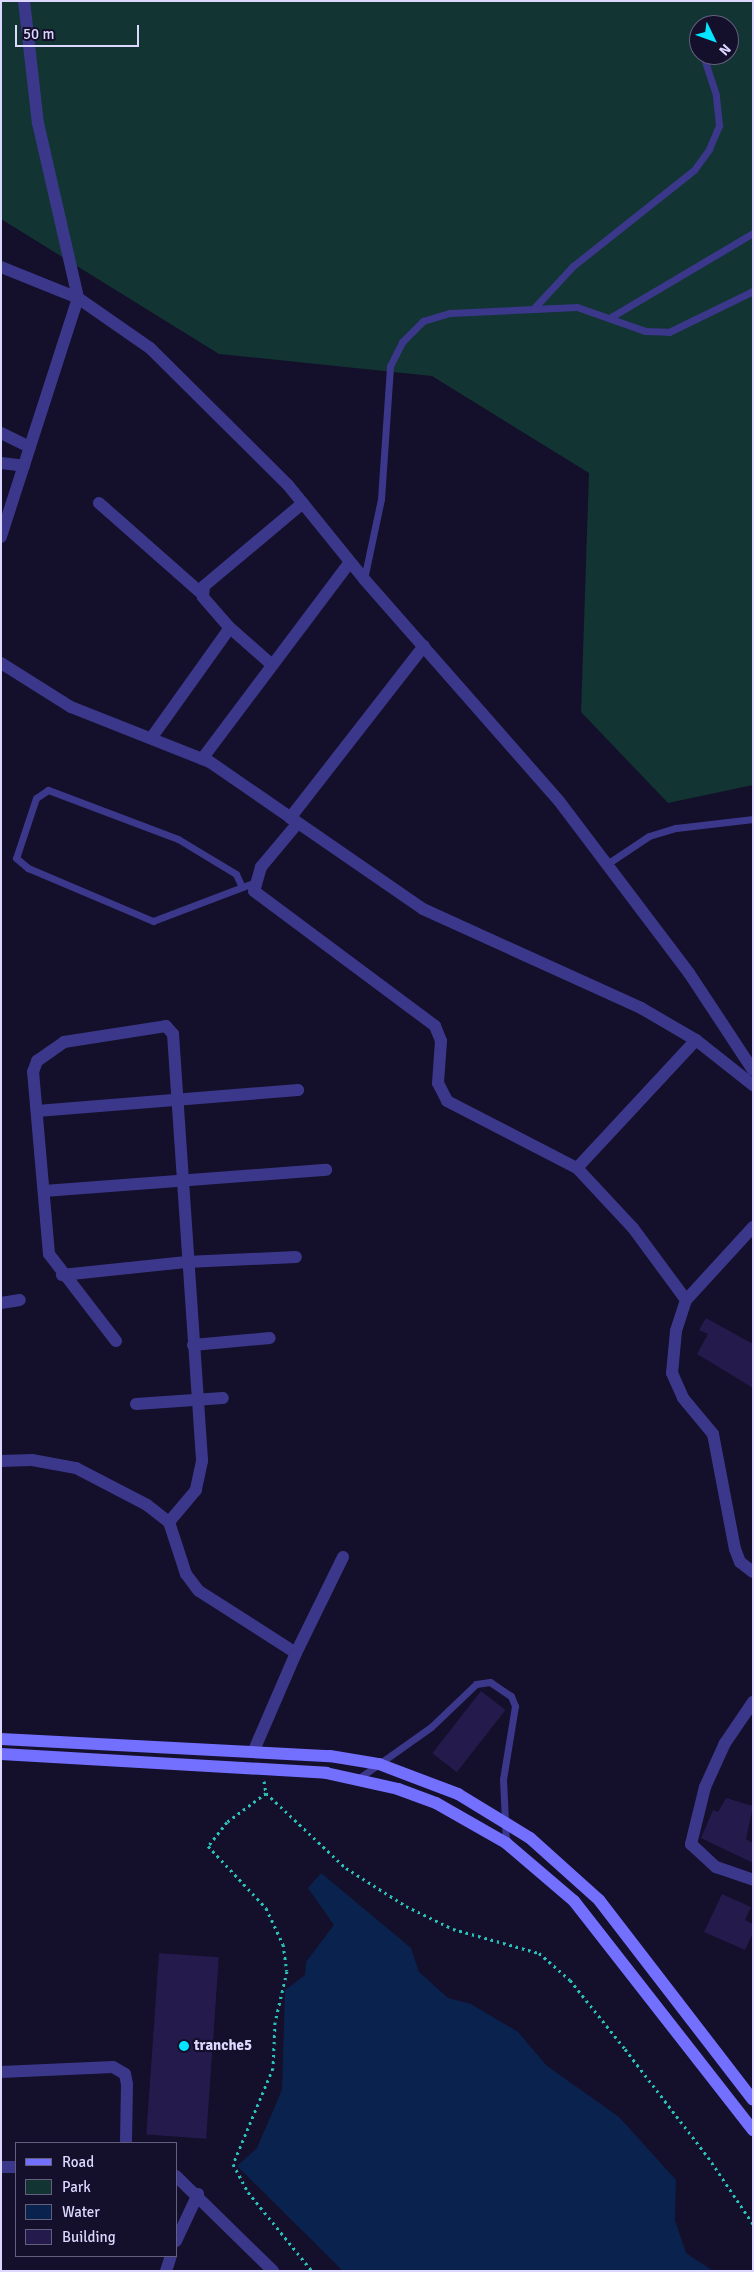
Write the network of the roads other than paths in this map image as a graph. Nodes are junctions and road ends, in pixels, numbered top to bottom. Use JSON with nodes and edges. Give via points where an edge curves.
{"nodes":[{"id":1,"x":24,"y":1,"type":"edge"},
{"id":2,"x":706,"y":65,"type":"edge"},
{"id":3,"x":753,"y":233,"type":"edge"},
{"id":4,"x":1,"y":267,"type":"edge"},
{"id":5,"x":753,"y":291,"type":"edge"},
{"id":6,"x":78,"y":298,"type":"junction"},
{"id":7,"x":535,"y":307,"type":"junction"},
{"id":8,"x":612,"y":317,"type":"junction"},
{"id":9,"x":1,"y":433,"type":"edge"},
{"id":10,"x":30,"y":447,"type":"junction"},
{"id":11,"x":1,"y":463,"type":"edge"},
{"id":12,"x":24,"y":466,"type":"junction"},
{"id":13,"x":304,"y":503,"type":"junction"},
{"id":14,"x":99,"y":504,"type":"dead end"},
{"id":15,"x":3,"y":528,"type":"edge"},
{"id":16,"x":350,"y":562,"type":"junction"},
{"id":17,"x":364,"y":580,"type":"junction"},
{"id":18,"x":201,"y":593,"type":"junction"},
{"id":19,"x":229,"y":626,"type":"junction"},
{"id":20,"x":424,"y":646,"type":"junction"},
{"id":21,"x":1,"y":663,"type":"edge"},
{"id":22,"x":271,"y":664,"type":"junction"},
{"id":23,"x":152,"y":737,"type":"junction"},
{"id":24,"x":202,"y":759,"type":"junction"},
{"id":25,"x":753,"y":818,"type":"edge"},
{"id":26,"x":294,"y":821,"type":"junction"},
{"id":27,"x":607,"y":864,"type":"junction"},
{"id":28,"x":247,"y":885,"type":"junction"},
{"id":29,"x":696,"y":1040,"type":"junction"},
{"id":30,"x":753,"y":1070,"type":"edge"},
{"id":31,"x":753,"y":1085,"type":"edge"},
{"id":32,"x":298,"y":1090,"type":"dead end"},
{"id":33,"x":177,"y":1103,"type":"junction"},
{"id":34,"x":37,"y":1112,"type":"junction"},
{"id":35,"x":576,"y":1168,"type":"junction"},
{"id":36,"x":326,"y":1170,"type":"dead end"},
{"id":37,"x":182,"y":1184,"type":"junction"},
{"id":38,"x":44,"y":1191,"type":"junction"},
{"id":39,"x":753,"y":1227,"type":"edge"},
{"id":40,"x":296,"y":1257,"type":"dead end"},
{"id":41,"x":186,"y":1262,"type":"junction"},
{"id":42,"x":62,"y":1275,"type":"junction"},
{"id":43,"x":20,"y":1300,"type":"dead end"},
{"id":44,"x":686,"y":1300,"type":"junction"},
{"id":45,"x":1,"y":1303,"type":"edge"},
{"id":46,"x":270,"y":1338,"type":"dead end"},
{"id":47,"x":116,"y":1341,"type":"dead end"},
{"id":48,"x":194,"y":1345,"type":"junction"},
{"id":49,"x":223,"y":1398,"type":"dead end"},
{"id":50,"x":198,"y":1401,"type":"junction"},
{"id":51,"x":136,"y":1404,"type":"dead end"},
{"id":52,"x":1,"y":1461,"type":"edge"},
{"id":53,"x":169,"y":1522,"type":"junction"},
{"id":54,"x":343,"y":1557,"type":"dead end"},
{"id":55,"x":753,"y":1572,"type":"edge"},
{"id":56,"x":296,"y":1653,"type":"junction"},
{"id":57,"x":753,"y":1702,"type":"edge"},
{"id":58,"x":1,"y":1739,"type":"edge"},
{"id":59,"x":254,"y":1750,"type":"junction"},
{"id":60,"x":1,"y":1754,"type":"edge"},
{"id":61,"x":379,"y":1764,"type":"junction"},
{"id":62,"x":359,"y":1778,"type":"junction"},
{"id":63,"x":505,"y":1820,"type":"junction"},
{"id":64,"x":506,"y":1843,"type":"junction"},
{"id":65,"x":753,"y":1880,"type":"edge"},
{"id":66,"x":1,"y":2072,"type":"edge"},
{"id":67,"x":753,"y":2100,"type":"edge"},
{"id":68,"x":753,"y":2130,"type":"edge"},
{"id":69,"x":126,"y":2142,"type":"edge"},
{"id":70,"x":1,"y":2167,"type":"edge"},
{"id":71,"x":15,"y":2167,"type":"edge"},
{"id":72,"x":178,"y":2178,"type":"edge"},
{"id":73,"x":198,"y":2194,"type":"junction"},
{"id":74,"x":178,"y":2237,"type":"edge"},
{"id":75,"x":171,"y":2257,"type":"edge"},
{"id":76,"x":166,"y":2271,"type":"edge"},
{"id":77,"x":273,"y":2271,"type":"edge"}],
"edges":[{"from":1,"to":6,"type":"street","via":[[38,123]]},
{"from":2,"to":7,"type":"lane","via":[[716,95],[719,126],[709,149],[694,170],[572,266]]},
{"from":3,"to":8,"type":"lane"},
{"from":4,"to":6,"type":"street"},
{"from":5,"to":8,"type":"lane","via":[[669,332],[645,331]]},
{"from":6,"to":10,"type":"street"},
{"from":6,"to":13,"type":"street","via":[[150,348],[235,428]]},
{"from":7,"to":8,"type":"lane","via":[[577,307]]},
{"from":7,"to":17,"type":"lane","via":[[450,313],[423,322],[402,342],[390,366],[381,499]]},
{"from":9,"to":10,"type":"street"},
{"from":10,"to":12,"type":"street"},
{"from":11,"to":12,"type":"street"},
{"from":12,"to":15,"type":"street"},
{"from":13,"to":16,"type":"street"},
{"from":13,"to":18,"type":"street","via":[[256,538],[211,578]]},
{"from":14,"to":18,"type":"street"},
{"from":16,"to":17,"type":"street"},
{"from":16,"to":22,"type":"street"},
{"from":17,"to":20,"type":"street"},
{"from":18,"to":19,"type":"street"},
{"from":19,"to":22,"type":"street"},
{"from":19,"to":23,"type":"street"},
{"from":20,"to":26,"type":"street"},
{"from":20,"to":27,"type":"street","via":[[559,800]]},
{"from":21,"to":23,"type":"street","via":[[71,707]]},
{"from":22,"to":24,"type":"street"},
{"from":23,"to":24,"type":"street"},
{"from":24,"to":26,"type":"street"},
{"from":25,"to":27,"type":"lane","via":[[676,828],[649,836]]},
{"from":26,"to":28,"type":"street"},
{"from":26,"to":29,"type":"street","via":[[457,928],[598,987]]},
{"from":27,"to":30,"type":"street","via":[[689,973]]},
{"from":28,"to":28,"type":"lane","via":[[153,921],[28,868],[16,858],[36,798],[48,790],[178,839],[236,874]]},
{"from":28,"to":35,"type":"street","via":[[266,903],[435,1026],[442,1040],[438,1083],[447,1101]]},
{"from":29,"to":31,"type":"street"},
{"from":29,"to":35,"type":"street"},
{"from":32,"to":33,"type":"street"},
{"from":33,"to":34,"type":"street"},
{"from":33,"to":34,"type":"street","via":[[173,1034],[166,1026],[64,1042],[48,1050],[33,1072]]},
{"from":33,"to":37,"type":"street"},
{"from":34,"to":38,"type":"street"},
{"from":35,"to":44,"type":"street","via":[[633,1228]]},
{"from":36,"to":37,"type":"street"},
{"from":37,"to":38,"type":"street"},
{"from":37,"to":41,"type":"street"},
{"from":38,"to":42,"type":"street","via":[[49,1254]]},
{"from":39,"to":44,"type":"street"},
{"from":40,"to":41,"type":"street"},
{"from":41,"to":42,"type":"street"},
{"from":41,"to":48,"type":"street"},
{"from":42,"to":47,"type":"street","via":[[102,1318]]},
{"from":43,"to":45,"type":"street"},
{"from":44,"to":55,"type":"street","via":[[676,1331],[672,1373],[684,1398],[713,1434],[735,1549],[740,1562]]},
{"from":46,"to":48,"type":"street"},
{"from":48,"to":50,"type":"street"},
{"from":49,"to":50,"type":"street"},
{"from":50,"to":51,"type":"street"},
{"from":50,"to":53,"type":"street","via":[[202,1461],[196,1490]]},
{"from":52,"to":53,"type":"street","via":[[32,1460],[76,1468]]},
{"from":53,"to":56,"type":"street","via":[[186,1574],[199,1591]]},
{"from":54,"to":56,"type":"street"},
{"from":56,"to":59,"type":"street"},
{"from":57,"to":65,"type":"street","via":[[725,1743],[705,1787],[691,1844],[716,1867]]},
{"from":58,"to":59,"type":"main road"},
{"from":59,"to":61,"type":"main road"},
{"from":60,"to":62,"type":"main road","via":[[263,1768]]},
{"from":61,"to":62,"type":"lane"},
{"from":61,"to":63,"type":"main road","via":[[434,1783]]},
{"from":61,"to":63,"type":"lane","via":[[431,1727],[476,1684],[490,1682],[511,1696],[515,1706],[505,1752]]},
{"from":62,"to":64,"type":"main road","via":[[436,1803]]},
{"from":63,"to":64,"type":"lane"},
{"from":63,"to":67,"type":"main road","via":[[555,1857],[599,1900]]},
{"from":64,"to":68,"type":"main road","via":[[591,1920]]},
{"from":66,"to":69,"type":"street","via":[[113,2067],[125,2074],[128,2084]]},
{"from":70,"to":71,"type":"street"},
{"from":72,"to":73,"type":"street"},
{"from":73,"to":74,"type":"street"},
{"from":73,"to":77,"type":"street"},
{"from":75,"to":76,"type":"street"}]}
